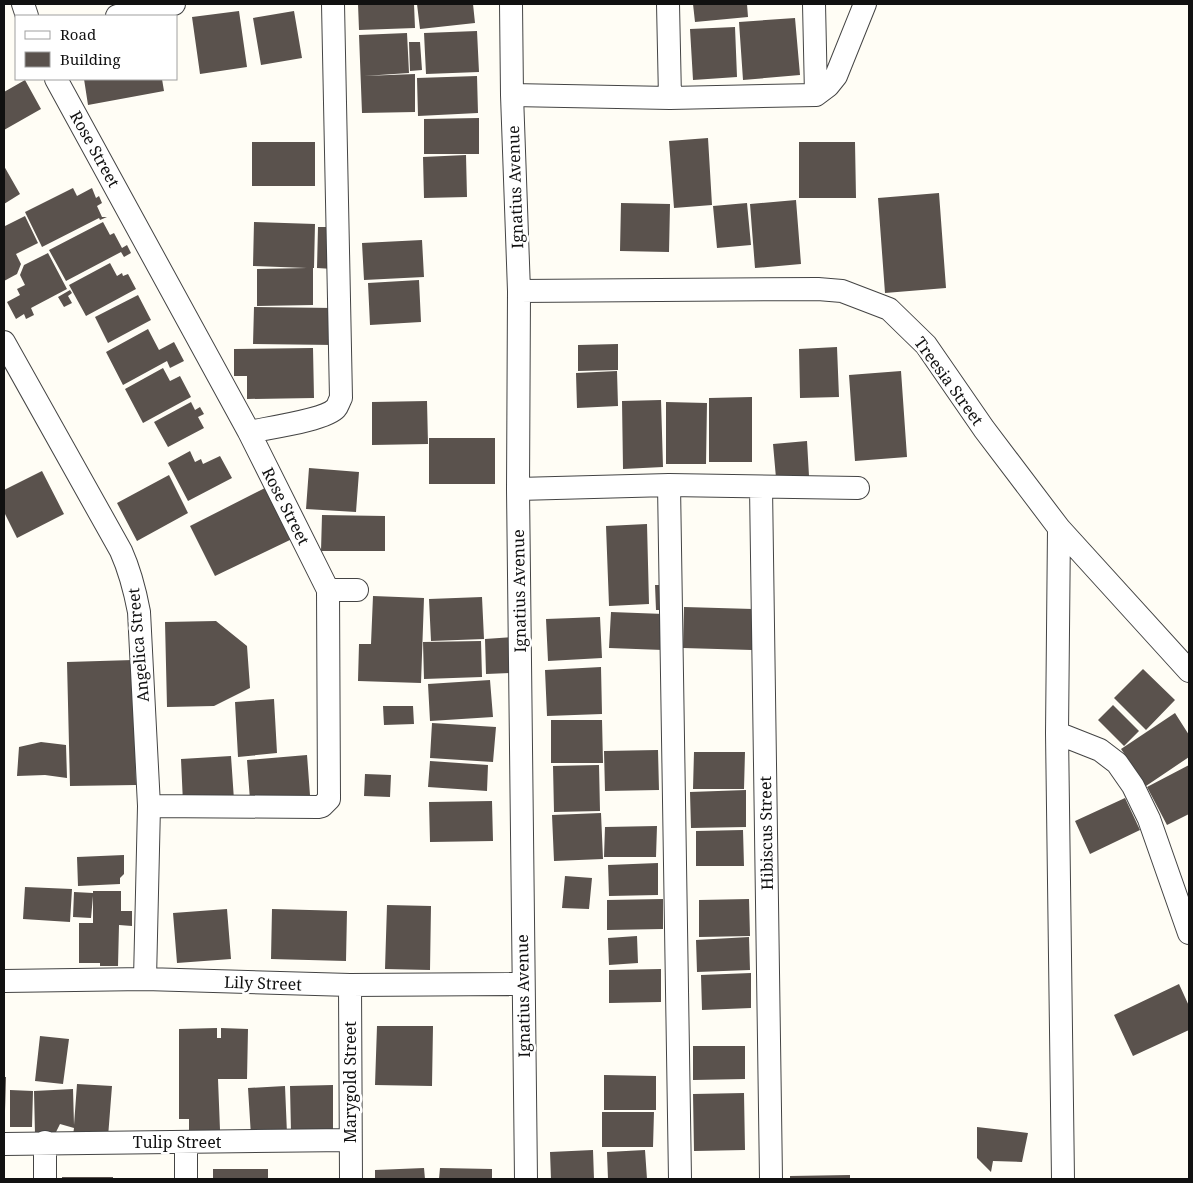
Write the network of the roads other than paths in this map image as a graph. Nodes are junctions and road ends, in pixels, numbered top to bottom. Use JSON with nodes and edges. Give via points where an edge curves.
{"nodes":[{"id":1,"x":174,"y":4,"type":"edge"},
{"id":2,"x":333,"y":4,"type":"edge"},
{"id":3,"x":511,"y":4,"type":"edge"},
{"id":4,"x":668,"y":4,"type":"edge"},
{"id":5,"x":814,"y":4,"type":"edge"},
{"id":6,"x":864,"y":4,"type":"edge"},
{"id":7,"x":122,"y":15,"type":"edge"},
{"id":8,"x":57,"y":80,"type":"edge"},
{"id":9,"x":512,"y":95,"type":"junction"},
{"id":10,"x":816,"y":95,"type":"junction"},
{"id":11,"x":670,"y":98,"type":"junction"},
{"id":12,"x":519,"y":291,"type":"junction"},
{"id":13,"x":4,"y":342,"type":"edge"},
{"id":14,"x":249,"y":432,"type":"junction"},
{"id":15,"x":669,"y":484,"type":"junction"},
{"id":16,"x":761,"y":486,"type":"junction"},
{"id":17,"x":858,"y":488,"type":"dead end"},
{"id":18,"x":518,"y":489,"type":"junction"},
{"id":19,"x":1059,"y":528,"type":"junction"},
{"id":20,"x":328,"y":590,"type":"junction"},
{"id":21,"x":357,"y":590,"type":"dead end"},
{"id":22,"x":1189,"y":671,"type":"edge"},
{"id":23,"x":1057,"y":733,"type":"junction"},
{"id":24,"x":149,"y":806,"type":"junction"},
{"id":25,"x":1189,"y":933,"type":"edge"},
{"id":26,"x":145,"y":979,"type":"junction"},
{"id":27,"x":4,"y":981,"type":"edge"},
{"id":28,"x":523,"y":984,"type":"junction"},
{"id":29,"x":350,"y":985,"type":"junction"},
{"id":30,"x":350,"y":1140,"type":"junction"},
{"id":31,"x":45,"y":1142,"type":"junction"},
{"id":32,"x":186,"y":1142,"type":"junction"},
{"id":33,"x":4,"y":1144,"type":"edge"},
{"id":34,"x":45,"y":1179,"type":"edge"},
{"id":35,"x":186,"y":1179,"type":"edge"},
{"id":36,"x":351,"y":1179,"type":"edge"},
{"id":37,"x":526,"y":1179,"type":"edge"},
{"id":38,"x":680,"y":1179,"type":"edge"},
{"id":39,"x":771,"y":1179,"type":"edge"},
{"id":40,"x":1063,"y":1179,"type":"edge"}],
"edges":[{"from":1,"to":7,"type":"street"},
{"from":2,"to":14,"type":"street","via":[[341,398],[336,409],[314,419]]},
{"from":3,"to":9,"type":"street","name":"Ignatius Avenue"},
{"from":4,"to":11,"type":"street"},
{"from":5,"to":10,"type":"street"},
{"from":6,"to":10,"type":"street","via":[[836,76]]},
{"from":8,"to":14,"type":"street","name":"Rose Street"},
{"from":9,"to":11,"type":"street"},
{"from":9,"to":12,"type":"street","name":"Ignatius Avenue"},
{"from":10,"to":11,"type":"street"},
{"from":12,"to":18,"type":"street","name":"Ignatius Avenue"},
{"from":12,"to":19,"type":"street","name":"Treesia Street","via":[[818,289],[842,291],[889,308],[926,345]]},
{"from":13,"to":24,"type":"street","name":"Angelica Street","via":[[131,574],[138,612]]},
{"from":14,"to":20,"type":"street","name":"Rose Street"},
{"from":15,"to":16,"type":"street"},
{"from":15,"to":18,"type":"street"},
{"from":15,"to":38,"type":"street"},
{"from":16,"to":17,"type":"street"},
{"from":16,"to":39,"type":"street","name":"Hibiscus Street"},
{"from":18,"to":28,"type":"street","name":"Ignatius Avenue"},
{"from":19,"to":22,"type":"street","name":"Treesia Street"},
{"from":19,"to":23,"type":"street"},
{"from":20,"to":21,"type":"street"},
{"from":20,"to":24,"type":"street","name":"Rose Street","via":[[327,802],[318,806]]},
{"from":23,"to":25,"type":"street","via":[[1100,750],[1117,763],[1133,786],[1149,819]]},
{"from":23,"to":40,"type":"street"},
{"from":24,"to":26,"type":"street","name":"Angelica Street"},
{"from":26,"to":27,"type":"street","name":"Lily Street"},
{"from":26,"to":29,"type":"street","name":"Lily Street"},
{"from":28,"to":29,"type":"street","name":"Lily Street"},
{"from":28,"to":37,"type":"street","name":"Ignatius Avenue"},
{"from":29,"to":30,"type":"street","name":"Marygold Street"},
{"from":30,"to":32,"type":"street","name":"Tulip Street"},
{"from":30,"to":36,"type":"street","name":"Marygold Street"},
{"from":31,"to":32,"type":"street","name":"Tulip Street"},
{"from":31,"to":33,"type":"street","name":"Tulip Street"},
{"from":31,"to":34,"type":"street"},
{"from":32,"to":35,"type":"street"}]}
